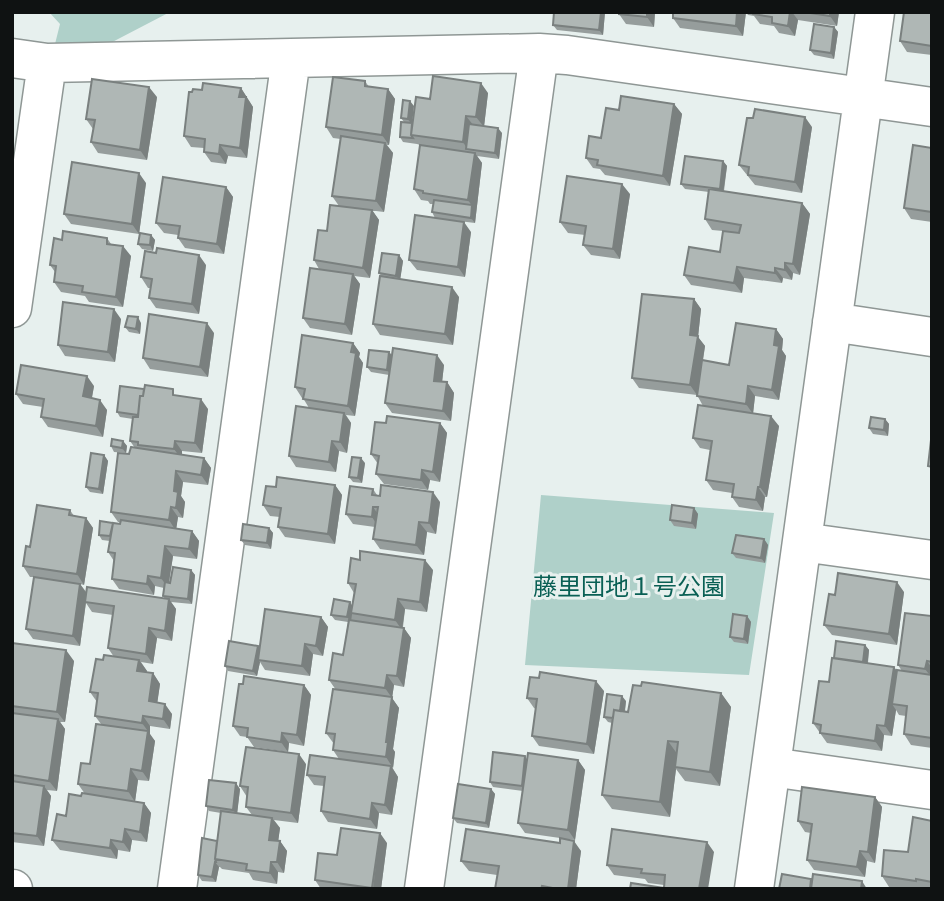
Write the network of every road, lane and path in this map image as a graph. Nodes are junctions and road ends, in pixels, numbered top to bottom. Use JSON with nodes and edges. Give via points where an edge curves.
{"nodes":[{"id":1,"x":875,"y":12,"type":"edge"},
{"id":2,"x":540,"y":53,"type":"junction"},
{"id":3,"x":291,"y":58,"type":"junction"},
{"id":4,"x":29,"y":60,"type":"edge"},
{"id":5,"x":864,"y":97,"type":"junction"},
{"id":6,"x":932,"y":107,"type":"edge"},
{"id":7,"x":12,"y":308,"type":"edge"},
{"id":8,"x":832,"y":322,"type":"junction"},
{"id":9,"x":932,"y":337,"type":"edge"},
{"id":10,"x":802,"y":542,"type":"junction"},
{"id":11,"x":932,"y":561,"type":"edge"},
{"id":12,"x":771,"y":767,"type":"junction"},
{"id":13,"x":932,"y":790,"type":"edge"},
{"id":14,"x":177,"y":889,"type":"edge"},
{"id":15,"x":424,"y":889,"type":"edge"},
{"id":16,"x":754,"y":889,"type":"edge"}],
"edges":[{"from":1,"to":5,"type":"street"},
{"from":2,"to":3,"type":"street"},
{"from":2,"to":5,"type":"street"},
{"from":2,"to":15,"type":"street"},
{"from":3,"to":4,"type":"street"},
{"from":3,"to":14,"type":"street"},
{"from":4,"to":7,"type":"street"},
{"from":5,"to":6,"type":"street"},
{"from":5,"to":8,"type":"street"},
{"from":8,"to":9,"type":"street"},
{"from":8,"to":10,"type":"street"},
{"from":10,"to":11,"type":"street"},
{"from":10,"to":12,"type":"street"},
{"from":12,"to":13,"type":"street"},
{"from":12,"to":16,"type":"street"}]}
